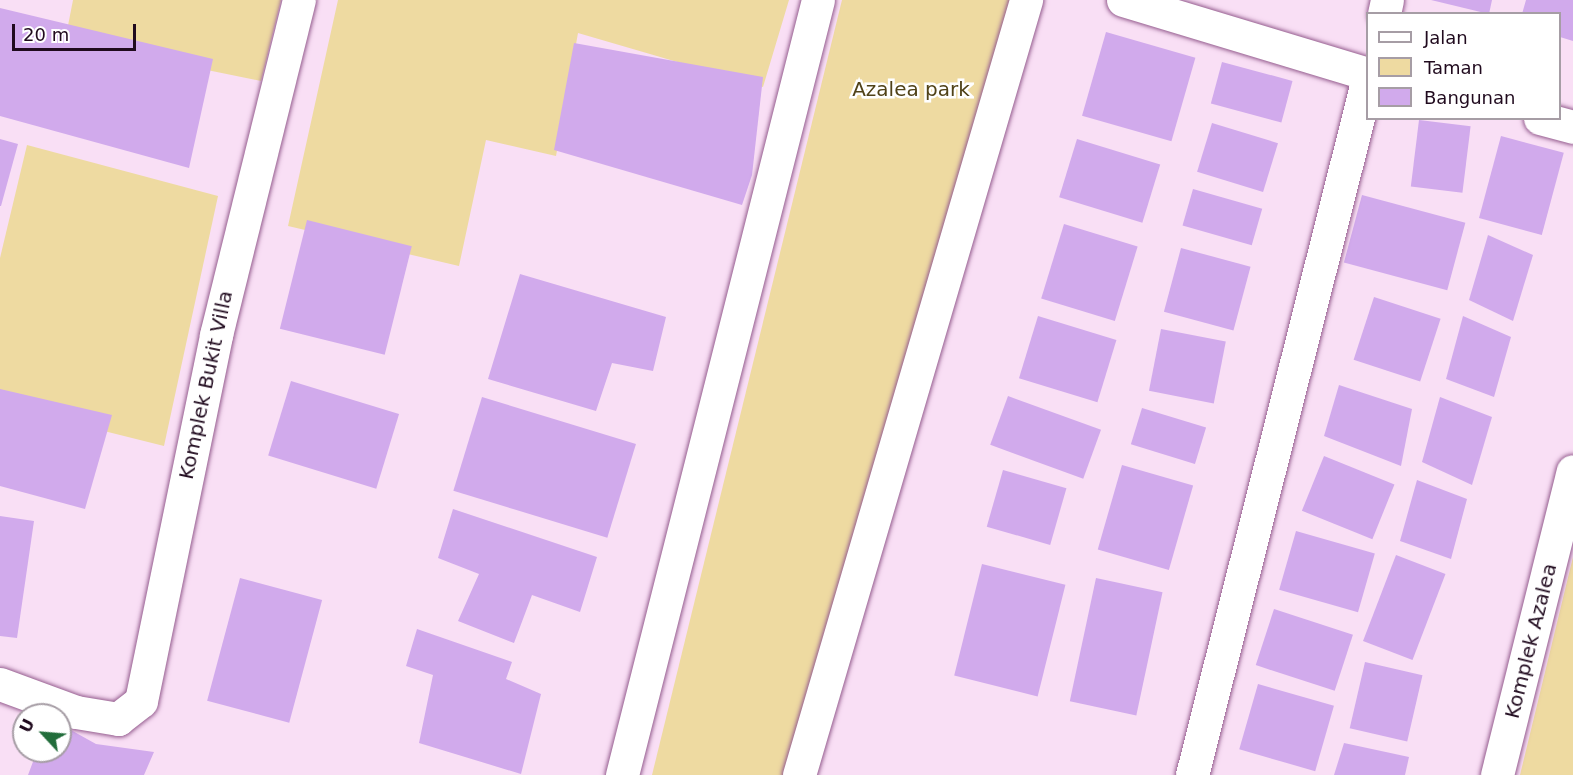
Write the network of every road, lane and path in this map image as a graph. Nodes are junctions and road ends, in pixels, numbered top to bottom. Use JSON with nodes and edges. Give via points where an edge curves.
{"nodes":[{"id":1,"x":299,"y":0,"type":"edge"},
{"id":2,"x":818,"y":0,"type":"edge"},
{"id":3,"x":1026,"y":0,"type":"edge"},
{"id":4,"x":1123,"y":0,"type":"edge"},
{"id":5,"x":1366,"y":73,"type":"edge"},
{"id":6,"x":1366,"y":86,"type":"edge"},
{"id":7,"x":1547,"y":120,"type":"edge"},
{"id":8,"x":1573,"y":127,"type":"edge"},
{"id":9,"x":1573,"y":471,"type":"edge"},
{"id":10,"x":0,"y":684,"type":"edge"},
{"id":11,"x":622,"y":775,"type":"edge"},
{"id":12,"x":799,"y":775,"type":"edge"},
{"id":13,"x":1192,"y":775,"type":"edge"},
{"id":14,"x":1497,"y":775,"type":"edge"}],
"edges":[{"from":1,"to":10,"type":"street","name":"Komplek Bukit Villa","via":[[216,335],[141,701],[118,719],[76,712]]},
{"from":2,"to":11,"type":"street"},
{"from":3,"to":12,"type":"street"},
{"from":4,"to":5,"type":"street"},
{"from":6,"to":13,"type":"street"},
{"from":7,"to":8,"type":"street"},
{"from":9,"to":14,"type":"street","name":"Komplek Azalea"}]}
